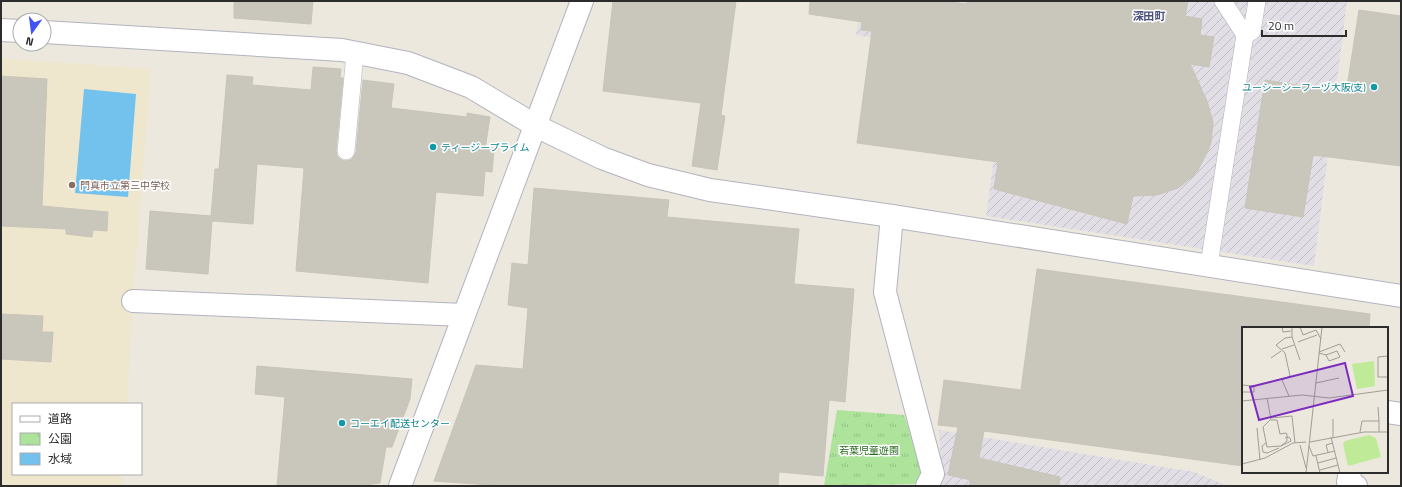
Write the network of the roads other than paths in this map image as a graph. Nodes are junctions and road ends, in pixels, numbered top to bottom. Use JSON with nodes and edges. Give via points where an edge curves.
{"nodes":[{"id":1,"x":582,"y":1,"type":"edge"},
{"id":2,"x":1224,"y":1,"type":"edge"},
{"id":3,"x":1257,"y":1,"type":"edge"},
{"id":4,"x":1,"y":30,"type":"edge"},
{"id":5,"x":12,"y":31,"type":"edge"},
{"id":6,"x":52,"y":32,"type":"edge"},
{"id":7,"x":1245,"y":35,"type":"junction"},
{"id":8,"x":355,"y":53,"type":"junction"},
{"id":9,"x":536,"y":126,"type":"junction"},
{"id":10,"x":346,"y":151,"type":"dead end"},
{"id":11,"x":892,"y":216,"type":"junction"},
{"id":12,"x":1209,"y":265,"type":"junction"},
{"id":13,"x":1401,"y":296,"type":"edge"},
{"id":14,"x":133,"y":301,"type":"dead end"},
{"id":15,"x":464,"y":315,"type":"junction"},
{"id":16,"x":1388,"y":412,"type":"edge"},
{"id":17,"x":1401,"y":414,"type":"edge"},
{"id":18,"x":1350,"y":473,"type":"edge"},
{"id":19,"x":400,"y":486,"type":"edge"},
{"id":20,"x":927,"y":486,"type":"edge"},
{"id":21,"x":1356,"y":486,"type":"edge"}],
"edges":[{"from":1,"to":9,"type":"street"},
{"from":2,"to":7,"type":"lane"},
{"from":3,"to":7,"type":"lane","via":[[1252,32]]},
{"from":4,"to":5,"type":"street"},
{"from":6,"to":8,"type":"street","via":[[342,50]]},
{"from":7,"to":12,"type":"lane"},
{"from":8,"to":9,"type":"street","via":[[408,63],[471,87]]},
{"from":8,"to":10,"type":"lane"},
{"from":9,"to":11,"type":"street","via":[[602,158],[648,175],[710,190]]},
{"from":9,"to":15,"type":"street"},
{"from":11,"to":12,"type":"street"},
{"from":11,"to":20,"type":"street","via":[[885,292],[933,474]]},
{"from":12,"to":13,"type":"street"},
{"from":14,"to":15,"type":"street"},
{"from":15,"to":19,"type":"street"},
{"from":16,"to":17,"type":"street"},
{"from":18,"to":21,"type":"street","via":[[1348,482]]}]}
